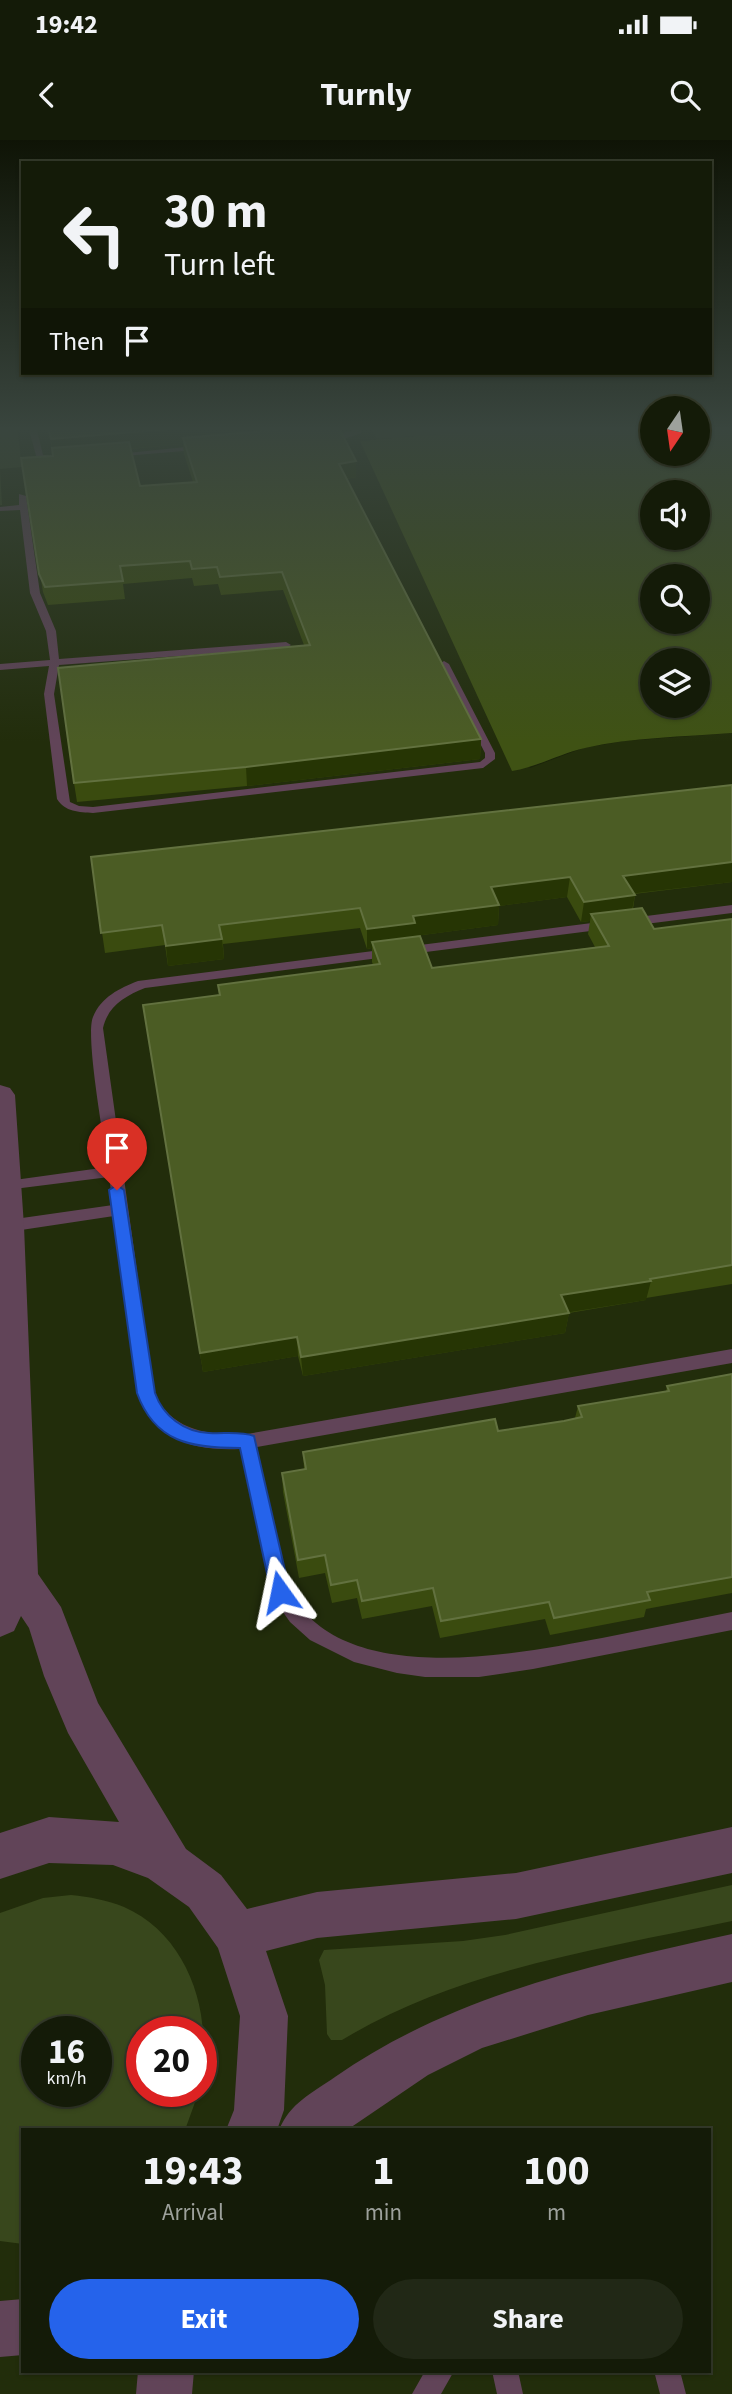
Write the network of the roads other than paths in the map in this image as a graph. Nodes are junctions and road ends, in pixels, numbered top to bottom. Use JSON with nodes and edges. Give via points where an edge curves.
{"nodes":[{"id":1,"x":27,"y":531,"type":"edge"},
{"id":2,"x":286,"y":645,"type":"edge"},
{"id":3,"x":55,"y":663,"type":"junction"},
{"id":4,"x":443,"y":664,"type":"edge"},
{"id":5,"x":0,"y":667,"type":"edge"},
{"id":6,"x":732,"y":909,"type":"edge"},
{"id":7,"x":0,"y":1095,"type":"edge"},
{"id":8,"x":114,"y":1171,"type":"junction"},
{"id":9,"x":6,"y":1185,"type":"junction"},
{"id":10,"x":119,"y":1210,"type":"junction"},
{"id":11,"x":8,"y":1226,"type":"junction"},
{"id":12,"x":732,"y":1356,"type":"edge"},
{"id":13,"x":247,"y":1441,"type":"junction"},
{"id":14,"x":18,"y":1579,"type":"junction"},
{"id":15,"x":0,"y":1618,"type":"edge"},
{"id":16,"x":732,"y":1621,"type":"edge"},
{"id":17,"x":732,"y":1850,"type":"edge"},
{"id":18,"x":0,"y":1856,"type":"edge"},
{"id":19,"x":169,"y":1864,"type":"junction"},
{"id":20,"x":237,"y":1935,"type":"junction"},
{"id":21,"x":732,"y":1958,"type":"edge"},
{"id":22,"x":252,"y":2128,"type":"edge"},
{"id":23,"x":307,"y":2128,"type":"edge"},
{"id":24,"x":21,"y":2328,"type":"edge"},
{"id":25,"x":0,"y":2329,"type":"edge"},
{"id":26,"x":166,"y":2373,"type":"edge"},
{"id":27,"x":440,"y":2373,"type":"edge"},
{"id":28,"x":505,"y":2373,"type":"edge"},
{"id":29,"x":668,"y":2373,"type":"edge"},
{"id":30,"x":164,"y":2394,"type":"edge"},
{"id":31,"x":425,"y":2394,"type":"edge"},
{"id":32,"x":510,"y":2394,"type":"edge"},
{"id":33,"x":673,"y":2394,"type":"edge"}],
"edges":[{"from":1,"to":3,"type":"lane","via":[[35,593],[51,631]]},
{"from":2,"to":3,"type":"lane"},
{"from":3,"to":4,"type":"lane","via":[[49,694],[64,799],[77,809],[93,810],[483,765],[490,753]]},
{"from":3,"to":5,"type":"lane"},
{"from":6,"to":8,"type":"lane","via":[[131,988],[106,1005],[96,1028]]},
{"from":7,"to":9,"type":"street"},
{"from":8,"to":9,"type":"lane"},
{"from":8,"to":10,"type":"lane"},
{"from":9,"to":11,"type":"street"},
{"from":10,"to":11,"type":"lane"},
{"from":10,"to":13,"type":"lane","via":[[152,1409],[172,1429],[188,1436]]},
{"from":11,"to":14,"type":"street"},
{"from":12,"to":13,"type":"lane"},
{"from":13,"to":16,"type":"lane","via":[[280,1592],[290,1611],[306,1626],[350,1652],[428,1670],[467,1669]]},
{"from":14,"to":15,"type":"street"},
{"from":14,"to":19,"type":"street","via":[[47,1620],[83,1718]]},
{"from":17,"to":20,"type":"street","via":[[516,1896],[317,1915]]},
{"from":18,"to":19,"type":"street","via":[[50,1840],[113,1842]]},
{"from":19,"to":20,"type":"street","via":[[205,1891]]},
{"from":20,"to":22,"type":"street","via":[[264,2016],[259,2110]]},
{"from":21,"to":23,"type":"street","via":[[591,1991],[486,2023],[407,2060]]},
{"from":24,"to":25,"type":"street"},
{"from":26,"to":30,"type":"street"},
{"from":27,"to":31,"type":"lane"},
{"from":28,"to":32,"type":"lane"},
{"from":29,"to":33,"type":"lane"}]}
